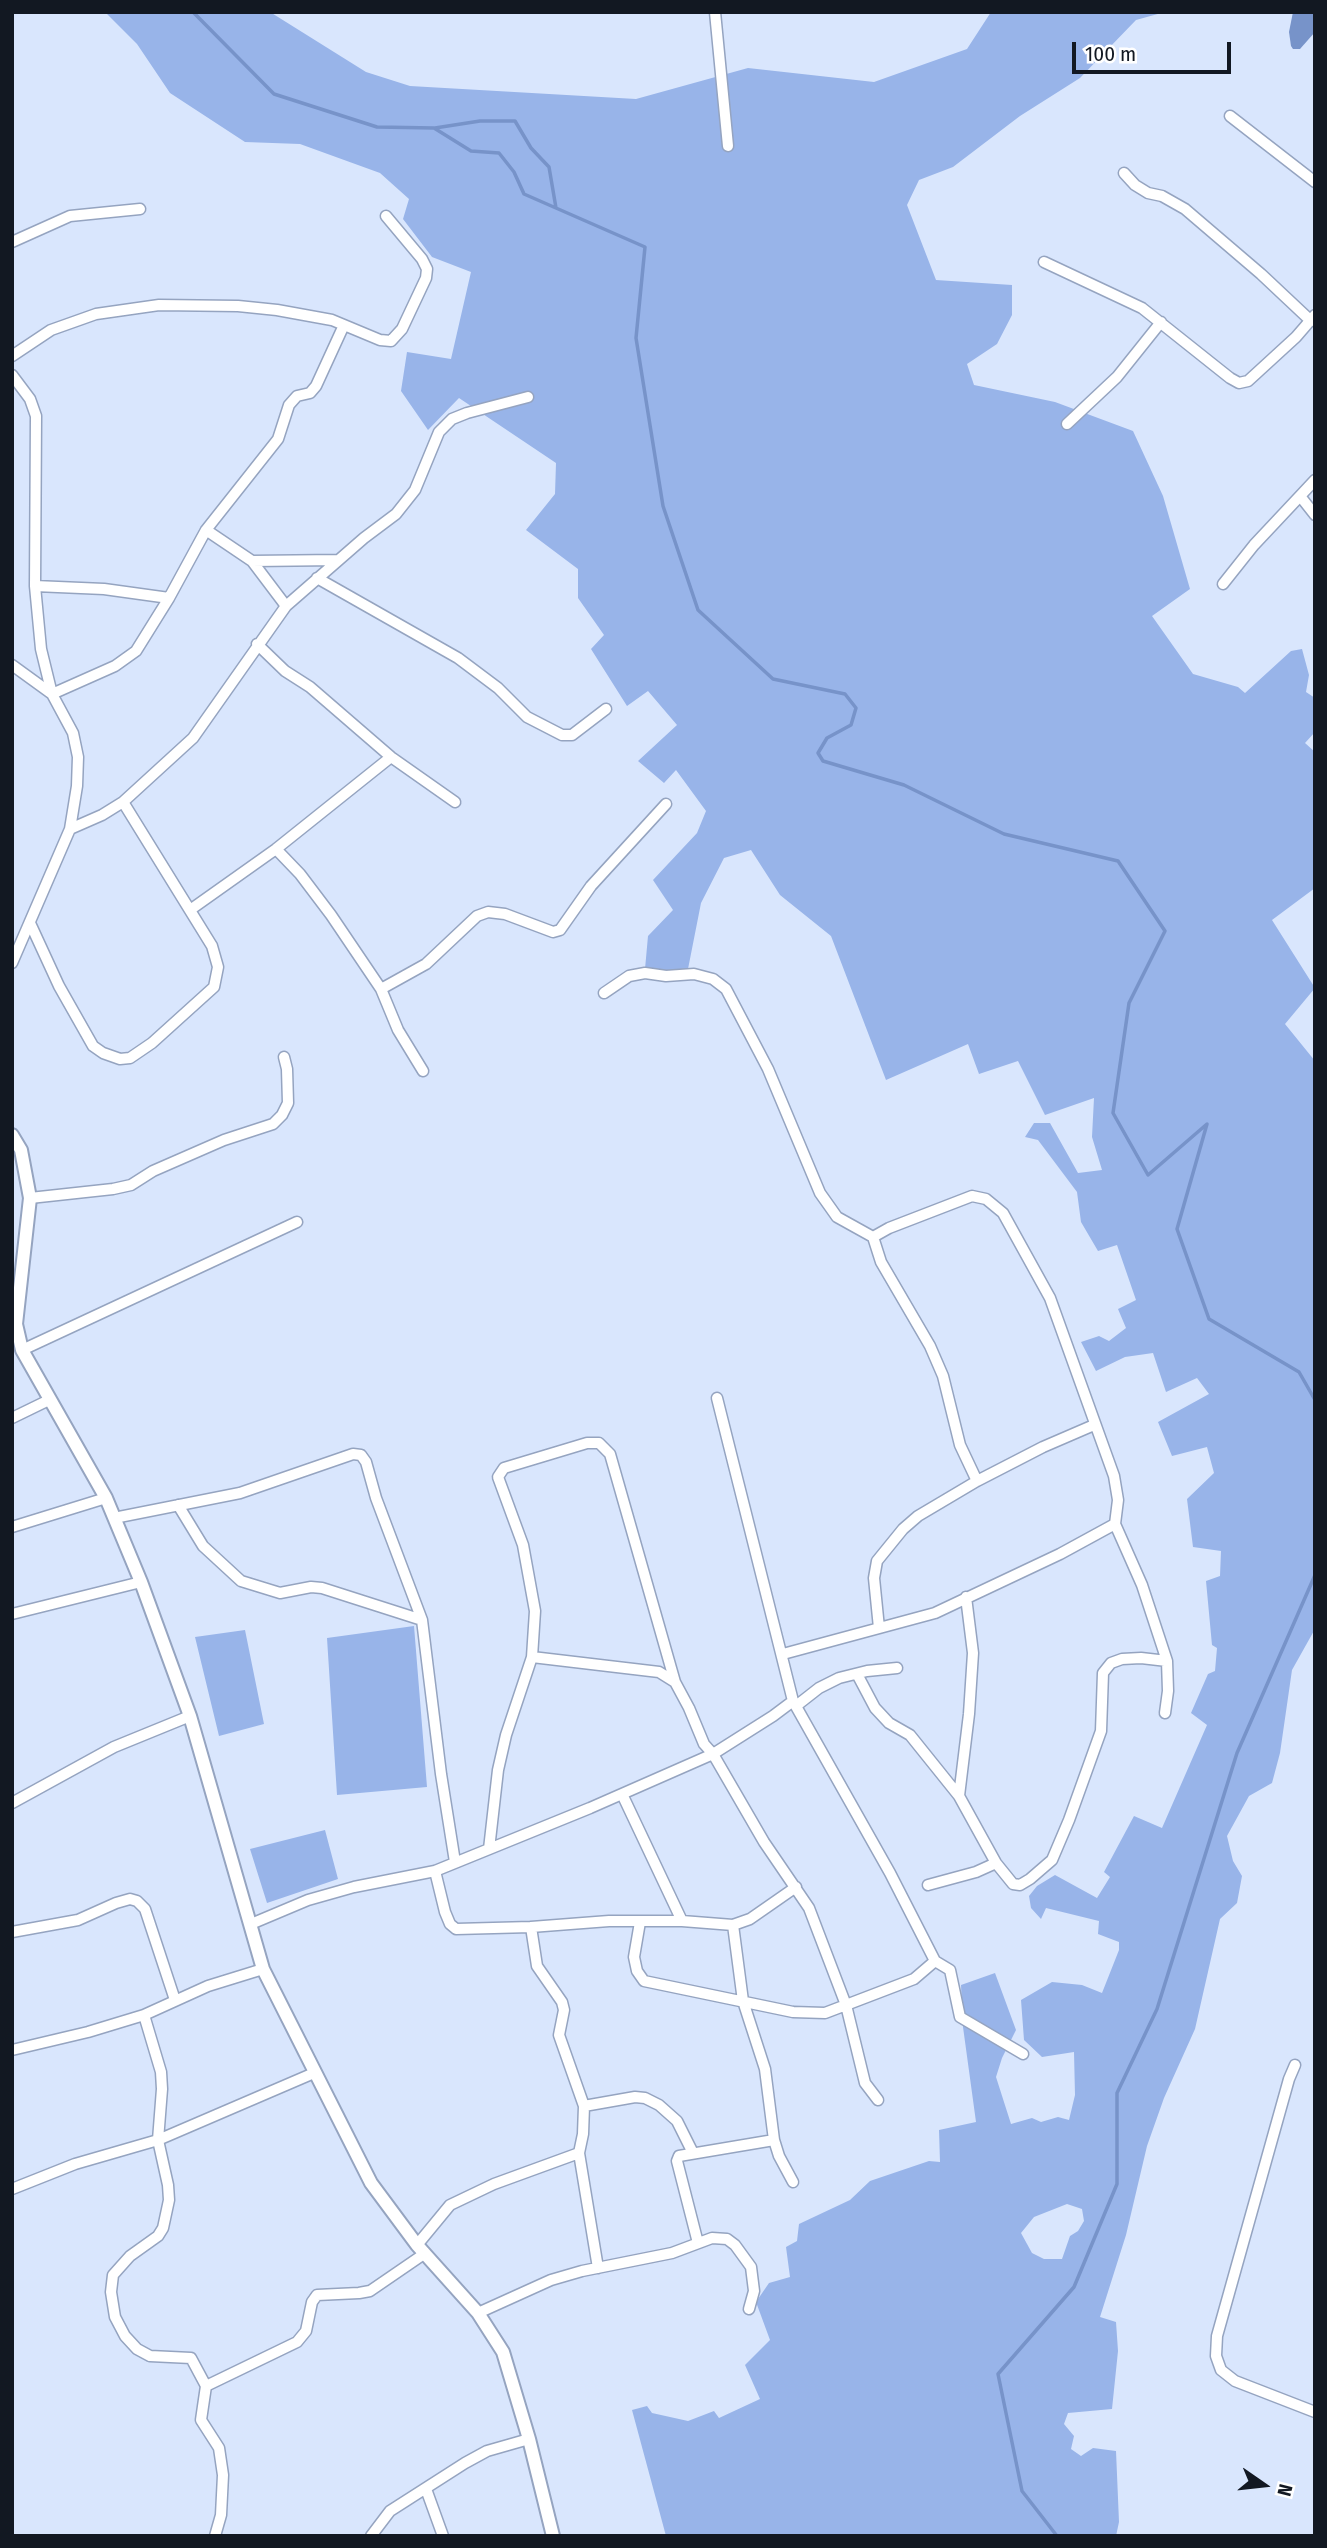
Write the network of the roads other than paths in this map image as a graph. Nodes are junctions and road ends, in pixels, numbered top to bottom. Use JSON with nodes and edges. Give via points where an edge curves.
{"nodes":[{"id":1,"x":715,"y":12,"type":"edge"},
{"id":2,"x":1230,"y":116,"type":"dead end"},
{"id":3,"x":728,"y":146,"type":"dead end"},
{"id":4,"x":1124,"y":173,"type":"dead end"},
{"id":5,"x":1315,"y":182,"type":"edge"},
{"id":6,"x":140,"y":209,"type":"dead end"},
{"id":7,"x":386,"y":216,"type":"dead end"},
{"id":8,"x":12,"y":242,"type":"edge"},
{"id":9,"x":1044,"y":262,"type":"dead end"},
{"id":10,"x":1313,"y":318,"type":"edge"},
{"id":11,"x":1161,"y":322,"type":"junction"},
{"id":12,"x":344,"y":325,"type":"junction"},
{"id":13,"x":12,"y":356,"type":"edge"},
{"id":14,"x":12,"y":375,"type":"edge"},
{"id":15,"x":528,"y":397,"type":"dead end"},
{"id":16,"x":1067,"y":424,"type":"dead end"},
{"id":17,"x":1315,"y":480,"type":"edge"},
{"id":18,"x":1300,"y":496,"type":"junction"},
{"id":19,"x":1315,"y":515,"type":"edge"},
{"id":20,"x":206,"y":530,"type":"junction"},
{"id":21,"x":338,"y":560,"type":"junction"},
{"id":22,"x":252,"y":561,"type":"junction"},
{"id":23,"x":317,"y":578,"type":"junction"},
{"id":24,"x":1223,"y":584,"type":"dead end"},
{"id":25,"x":35,"y":586,"type":"junction"},
{"id":26,"x":169,"y":598,"type":"junction"},
{"id":27,"x":286,"y":606,"type":"junction"},
{"id":28,"x":257,"y":644,"type":"junction"},
{"id":29,"x":12,"y":666,"type":"edge"},
{"id":30,"x":52,"y":694,"type":"junction"},
{"id":31,"x":606,"y":709,"type":"dead end"},
{"id":32,"x":390,"y":757,"type":"junction"},
{"id":33,"x":123,"y":802,"type":"junction"},
{"id":34,"x":455,"y":802,"type":"dead end"},
{"id":35,"x":666,"y":804,"type":"dead end"},
{"id":36,"x":70,"y":829,"type":"junction"},
{"id":37,"x":276,"y":849,"type":"junction"},
{"id":38,"x":190,"y":910,"type":"junction"},
{"id":39,"x":30,"y":923,"type":"junction"},
{"id":40,"x":12,"y":963,"type":"edge"},
{"id":41,"x":381,"y":989,"type":"junction"},
{"id":42,"x":604,"y":993,"type":"dead end"},
{"id":43,"x":284,"y":1057,"type":"dead end"},
{"id":44,"x":423,"y":1071,"type":"dead end"},
{"id":45,"x":12,"y":1135,"type":"edge"},
{"id":46,"x":30,"y":1198,"type":"junction"},
{"id":47,"x":297,"y":1222,"type":"dead end"},
{"id":48,"x":873,"y":1237,"type":"junction"},
{"id":49,"x":14,"y":1324,"type":"edge"},
{"id":50,"x":22,"y":1350,"type":"junction"},
{"id":51,"x":718,"y":1398,"type":"dead end"},
{"id":52,"x":49,"y":1400,"type":"junction"},
{"id":53,"x":12,"y":1418,"type":"edge"},
{"id":54,"x":1094,"y":1425,"type":"junction"},
{"id":55,"x":977,"y":1481,"type":"junction"},
{"id":56,"x":106,"y":1498,"type":"junction"},
{"id":57,"x":178,"y":1505,"type":"junction"},
{"id":58,"x":114,"y":1518,"type":"junction"},
{"id":59,"x":1115,"y":1524,"type":"junction"},
{"id":60,"x":12,"y":1527,"type":"edge"},
{"id":61,"x":141,"y":1582,"type":"junction"},
{"id":62,"x":966,"y":1597,"type":"junction"},
{"id":63,"x":12,"y":1614,"type":"edge"},
{"id":64,"x":422,"y":1620,"type":"junction"},
{"id":65,"x":879,"y":1628,"type":"junction"},
{"id":66,"x":783,"y":1654,"type":"junction"},
{"id":67,"x":532,"y":1657,"type":"junction"},
{"id":68,"x":1167,"y":1661,"type":"junction"},
{"id":69,"x":897,"y":1668,"type":"dead end"},
{"id":70,"x":857,"y":1674,"type":"junction"},
{"id":71,"x":675,"y":1682,"type":"junction"},
{"id":72,"x":795,"y":1704,"type":"junction"},
{"id":73,"x":1165,"y":1713,"type":"dead end"},
{"id":74,"x":190,"y":1716,"type":"junction"},
{"id":75,"x":713,"y":1754,"type":"junction"},
{"id":76,"x":622,"y":1794,"type":"junction"},
{"id":77,"x":959,"y":1796,"type":"junction"},
{"id":78,"x":12,"y":1803,"type":"edge"},
{"id":79,"x":488,"y":1849,"type":"junction"},
{"id":80,"x":455,"y":1863,"type":"junction"},
{"id":81,"x":996,"y":1863,"type":"junction"},
{"id":82,"x":435,"y":1871,"type":"junction"},
{"id":83,"x":928,"y":1885,"type":"dead end"},
{"id":84,"x":796,"y":1887,"type":"junction"},
{"id":85,"x":682,"y":1920,"type":"junction"},
{"id":86,"x":640,"y":1922,"type":"junction"},
{"id":87,"x":251,"y":1924,"type":"junction"},
{"id":88,"x":733,"y":1926,"type":"junction"},
{"id":89,"x":531,"y":1927,"type":"junction"},
{"id":90,"x":12,"y":1932,"type":"edge"},
{"id":91,"x":935,"y":1961,"type":"junction"},
{"id":92,"x":263,"y":1969,"type":"junction"},
{"id":93,"x":175,"y":2000,"type":"junction"},
{"id":94,"x":743,"y":2001,"type":"junction"},
{"id":95,"x":846,"y":2005,"type":"junction"},
{"id":96,"x":144,"y":2014,"type":"junction"},
{"id":97,"x":12,"y":2050,"type":"edge"},
{"id":98,"x":1023,"y":2054,"type":"dead end"},
{"id":99,"x":1295,"y":2065,"type":"dead end"},
{"id":100,"x":314,"y":2073,"type":"junction"},
{"id":101,"x":878,"y":2100,"type":"dead end"},
{"id":102,"x":584,"y":2106,"type":"junction"},
{"id":103,"x":158,"y":2140,"type":"junction"},
{"id":104,"x":774,"y":2140,"type":"junction"},
{"id":105,"x":579,"y":2153,"type":"junction"},
{"id":106,"x":693,"y":2153,"type":"junction"},
{"id":107,"x":793,"y":2182,"type":"dead end"},
{"id":108,"x":12,"y":2189,"type":"edge"},
{"id":109,"x":698,"y":2243,"type":"junction"},
{"id":110,"x":420,"y":2250,"type":"junction"},
{"id":111,"x":598,"y":2268,"type":"junction"},
{"id":112,"x":749,"y":2309,"type":"dead end"},
{"id":113,"x":478,"y":2313,"type":"junction"},
{"id":114,"x":206,"y":2386,"type":"junction"},
{"id":115,"x":1315,"y":2412,"type":"edge"},
{"id":116,"x":529,"y":2439,"type":"junction"},
{"id":117,"x":426,"y":2489,"type":"junction"},
{"id":118,"x":215,"y":2536,"type":"edge"},
{"id":119,"x":371,"y":2536,"type":"edge"},
{"id":120,"x":443,"y":2536,"type":"edge"},
{"id":121,"x":553,"y":2536,"type":"edge"}],
"edges":[{"from":1,"to":3,"type":"street"},
{"from":2,"to":5,"type":"street"},
{"from":4,"to":10,"type":"street","via":[[1135,186],[1185,209]]},
{"from":6,"to":8,"type":"street","via":[[70,216]]},
{"from":7,"to":12,"type":"street","via":[[422,259],[426,278],[402,329],[391,341],[380,341]]},
{"from":9,"to":11,"type":"street","via":[[1142,308]]},
{"from":10,"to":11,"type":"street","via":[[1243,383],[1230,378]]},
{"from":11,"to":16,"type":"street","via":[[1117,377]]},
{"from":12,"to":13,"type":"street","via":[[277,310],[159,305],[96,314],[51,330]]},
{"from":12,"to":20,"type":"street","via":[[316,386],[289,405],[278,439]]},
{"from":14,"to":25,"type":"street","via":[[36,416]]},
{"from":15,"to":21,"type":"street","via":[[452,419],[439,432],[415,490],[397,514]]},
{"from":17,"to":18,"type":"street"},
{"from":18,"to":19,"type":"street"},
{"from":18,"to":24,"type":"street"},
{"from":20,"to":22,"type":"street"},
{"from":20,"to":26,"type":"street"},
{"from":21,"to":22,"type":"street"},
{"from":21,"to":23,"type":"street"},
{"from":22,"to":27,"type":"street"},
{"from":23,"to":27,"type":"street"},
{"from":23,"to":31,"type":"street","via":[[458,658],[527,717],[562,735],[572,735]]},
{"from":25,"to":26,"type":"street"},
{"from":25,"to":30,"type":"street","via":[[41,649]]},
{"from":26,"to":30,"type":"street","via":[[125,661]]},
{"from":27,"to":28,"type":"street"},
{"from":28,"to":32,"type":"street"},
{"from":28,"to":33,"type":"street","via":[[193,738]]},
{"from":29,"to":30,"type":"street"},
{"from":30,"to":36,"type":"street","via":[[73,733],[78,757]]},
{"from":32,"to":34,"type":"street"},
{"from":32,"to":37,"type":"street"},
{"from":33,"to":36,"type":"street"},
{"from":33,"to":38,"type":"street"},
{"from":35,"to":41,"type":"street","via":[[591,886],[560,930],[553,932],[488,912],[477,916],[426,964]]},
{"from":36,"to":39,"type":"street"},
{"from":37,"to":38,"type":"street"},
{"from":37,"to":41,"type":"street","via":[[300,874]]},
{"from":38,"to":39,"type":"street","via":[[216,957],[214,987],[152,1043],[130,1058],[120,1059],[93,1046]]},
{"from":39,"to":40,"type":"street"},
{"from":41,"to":44,"type":"street","via":[[398,1030]]},
{"from":42,"to":48,"type":"street","via":[[629,976],[645,973],[694,974],[713,979],[726,989],[768,1069],[820,1193],[837,1217]]},
{"from":43,"to":46,"type":"street","via":[[288,1103],[273,1124],[224,1140],[131,1185]]},
{"from":45,"to":46,"type":"street","via":[[21,1150]]},
{"from":46,"to":49,"type":"street"},
{"from":47,"to":50,"type":"street"},
{"from":48,"to":54,"type":"street","via":[[972,1196],[986,1199],[1003,1213],[1050,1298]]},
{"from":48,"to":55,"type":"street","via":[[881,1262],[930,1346],[960,1445]]},
{"from":49,"to":50,"type":"street"},
{"from":50,"to":52,"type":"street"},
{"from":51,"to":66,"type":"street"},
{"from":52,"to":53,"type":"street"},
{"from":52,"to":56,"type":"street"},
{"from":54,"to":55,"type":"street"},
{"from":54,"to":59,"type":"street","via":[[1114,1476]]},
{"from":55,"to":65,"type":"street","via":[[918,1516],[877,1561],[874,1578]]},
{"from":56,"to":58,"type":"street"},
{"from":56,"to":60,"type":"street"},
{"from":57,"to":58,"type":"street"},
{"from":57,"to":64,"type":"street","via":[[203,1546],[241,1581],[280,1593],[323,1588]]},
{"from":57,"to":64,"type":"street","via":[[240,1493],[361,1455]]},
{"from":58,"to":61,"type":"street"},
{"from":59,"to":62,"type":"street"},
{"from":59,"to":68,"type":"street","via":[[1142,1585]]},
{"from":61,"to":63,"type":"street"},
{"from":61,"to":74,"type":"street"},
{"from":62,"to":65,"type":"street","via":[[935,1613]]},
{"from":62,"to":77,"type":"street","via":[[973,1653]]},
{"from":64,"to":80,"type":"street"},
{"from":65,"to":66,"type":"street"},
{"from":66,"to":72,"type":"street"},
{"from":67,"to":71,"type":"street","via":[[659,1672]]},
{"from":67,"to":71,"type":"street","via":[[535,1611],[523,1545],[498,1477],[504,1468],[519,1462],[599,1443],[610,1454]]},
{"from":67,"to":79,"type":"street","via":[[506,1735]]},
{"from":68,"to":73,"type":"street"},
{"from":68,"to":81,"type":"street","via":[[1122,1659],[1111,1663],[1103,1673],[1101,1731],[1052,1860],[1020,1885],[1013,1884]]},
{"from":69,"to":70,"type":"street"},
{"from":70,"to":72,"type":"street","via":[[839,1678]]},
{"from":70,"to":77,"type":"street","via":[[875,1708],[910,1735]]},
{"from":71,"to":75,"type":"street"},
{"from":72,"to":75,"type":"street"},
{"from":72,"to":91,"type":"street"},
{"from":74,"to":78,"type":"street","via":[[114,1747]]},
{"from":74,"to":87,"type":"street"},
{"from":75,"to":76,"type":"street"},
{"from":75,"to":84,"type":"street"},
{"from":76,"to":79,"type":"street"},
{"from":76,"to":85,"type":"street"},
{"from":77,"to":81,"type":"street"},
{"from":79,"to":80,"type":"street"},
{"from":80,"to":82,"type":"street"},
{"from":81,"to":83,"type":"street"},
{"from":82,"to":87,"type":"street","via":[[320,1896]]},
{"from":82,"to":89,"type":"street","via":[[445,1912],[456,1929]]},
{"from":84,"to":88,"type":"street","via":[[758,1915]]},
{"from":84,"to":95,"type":"street"},
{"from":85,"to":86,"type":"street"},
{"from":85,"to":88,"type":"street"},
{"from":86,"to":89,"type":"street"},
{"from":86,"to":94,"type":"street","via":[[634,1958],[644,1981]]},
{"from":87,"to":92,"type":"street"},
{"from":88,"to":94,"type":"street"},
{"from":89,"to":102,"type":"street","via":[[537,1966],[562,2002],[559,2035]]},
{"from":90,"to":93,"type":"street","via":[[78,1920],[116,1903],[137,1901],[145,1909]]},
{"from":91,"to":95,"type":"street","via":[[914,1979]]},
{"from":91,"to":98,"type":"street","via":[[950,1970],[960,2017]]},
{"from":92,"to":93,"type":"street"},
{"from":92,"to":100,"type":"street"},
{"from":93,"to":96,"type":"street"},
{"from":94,"to":95,"type":"street","via":[[809,2014]]},
{"from":94,"to":104,"type":"street","via":[[765,2069]]},
{"from":95,"to":101,"type":"street","via":[[865,2083]]},
{"from":96,"to":97,"type":"street"},
{"from":96,"to":103,"type":"street","via":[[161,2072]]},
{"from":99,"to":115,"type":"street","via":[[1217,2336],[1216,2356],[1221,2370],[1235,2381]]},
{"from":100,"to":103,"type":"street"},
{"from":100,"to":110,"type":"street","via":[[371,2183]]},
{"from":102,"to":105,"type":"street"},
{"from":102,"to":106,"type":"street","via":[[645,2098],[677,2121]]},
{"from":103,"to":108,"type":"street","via":[[75,2164]]},
{"from":103,"to":114,"type":"street","via":[[169,2200],[163,2228],[113,2275],[115,2317],[137,2349],[150,2356],[191,2358]]},
{"from":104,"to":106,"type":"street"},
{"from":104,"to":107,"type":"street"},
{"from":105,"to":110,"type":"street","via":[[494,2184],[450,2206]]},
{"from":105,"to":111,"type":"street"},
{"from":106,"to":109,"type":"street","via":[[679,2156],[677,2161]]},
{"from":109,"to":111,"type":"street"},
{"from":109,"to":112,"type":"street","via":[[712,2238],[735,2245],[754,2279]]},
{"from":110,"to":113,"type":"street"},
{"from":110,"to":114,"type":"street","via":[[370,2291],[317,2295],[306,2331],[297,2343]]},
{"from":111,"to":113,"type":"street","via":[[551,2280]]},
{"from":113,"to":116,"type":"street","via":[[503,2352]]},
{"from":114,"to":118,"type":"street","via":[[201,2420],[219,2448],[223,2475]]},
{"from":116,"to":117,"type":"street","via":[[487,2451]]},
{"from":116,"to":121,"type":"street"},
{"from":117,"to":119,"type":"street","via":[[390,2511]]},
{"from":117,"to":120,"type":"street"}]}
